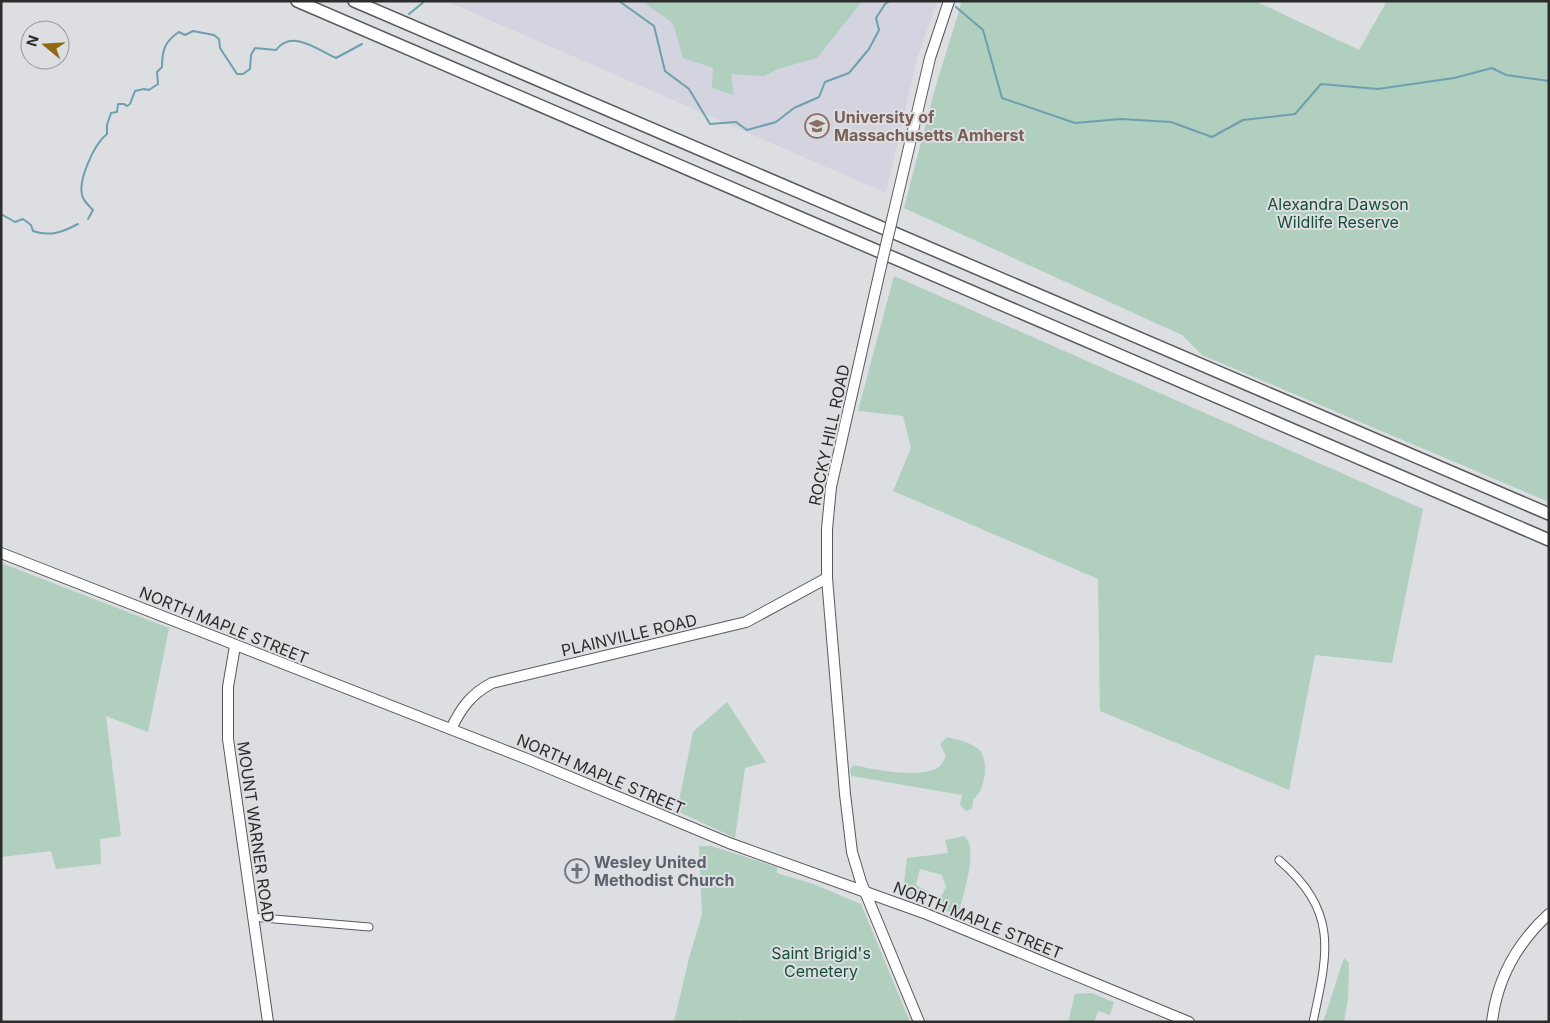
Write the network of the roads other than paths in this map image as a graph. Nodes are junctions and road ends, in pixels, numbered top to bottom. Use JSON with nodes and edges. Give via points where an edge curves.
{"nodes":[{"id":1,"x":297,"y":1,"type":"edge"},
{"id":2,"x":354,"y":1,"type":"edge"},
{"id":3,"x":949,"y":1,"type":"edge"},
{"id":4,"x":1549,"y":514,"type":"edge"},
{"id":5,"x":1549,"y":540,"type":"edge"},
{"id":6,"x":1,"y":553,"type":"edge"},
{"id":7,"x":827,"y":578,"type":"junction"},
{"id":8,"x":235,"y":646,"type":"junction"},
{"id":9,"x":451,"y":729,"type":"junction"},
{"id":10,"x":1279,"y":860,"type":"dead end"},
{"id":11,"x":865,"y":892,"type":"junction"},
{"id":12,"x":1549,"y":914,"type":"edge"},
{"id":13,"x":252,"y":917,"type":"junction"},
{"id":14,"x":369,"y":928,"type":"dead end"},
{"id":15,"x":268,"y":1022,"type":"edge"},
{"id":16,"x":919,"y":1022,"type":"edge"},
{"id":17,"x":1189,"y":1022,"type":"edge"},
{"id":18,"x":1314,"y":1022,"type":"edge"},
{"id":19,"x":1492,"y":1022,"type":"edge"}],
"edges":[{"from":1,"to":5,"type":"main road"},
{"from":2,"to":4,"type":"main road"},
{"from":3,"to":7,"type":"main road","name":"ROCKY HILL ROAD","bridge":true,"via":[[930,58],[831,487]]},
{"from":6,"to":8,"type":"main road","name":"NORTH MAPLE STREET"},
{"from":7,"to":9,"type":"main road","name":"PLAINVILLE ROAD","via":[[746,622],[492,683],[465,704]]},
{"from":7,"to":11,"type":"main road","name":"ROCKY HILL ROAD","via":[[847,811],[852,852]]},
{"from":8,"to":9,"type":"main road","name":"NORTH MAPLE STREET"},
{"from":8,"to":13,"type":"main road","name":"MOUNT WARNER ROAD","via":[[228,687],[227,730]]},
{"from":9,"to":11,"type":"main road","name":"NORTH MAPLE STREET","via":[[728,843]]},
{"from":10,"to":18,"type":"street","via":[[1305,886],[1325,930],[1326,954]]},
{"from":11,"to":16,"type":"main road","name":"ROCKY HILL ROAD"},
{"from":11,"to":17,"type":"main road","name":"NORTH MAPLE STREET","via":[[985,937]]},
{"from":12,"to":19,"type":"main road","via":[[1521,944],[1508,966],[1498,989]]},
{"from":13,"to":14,"type":"street"},
{"from":13,"to":15,"type":"main road","name":"MOUNT WARNER ROAD"}]}
